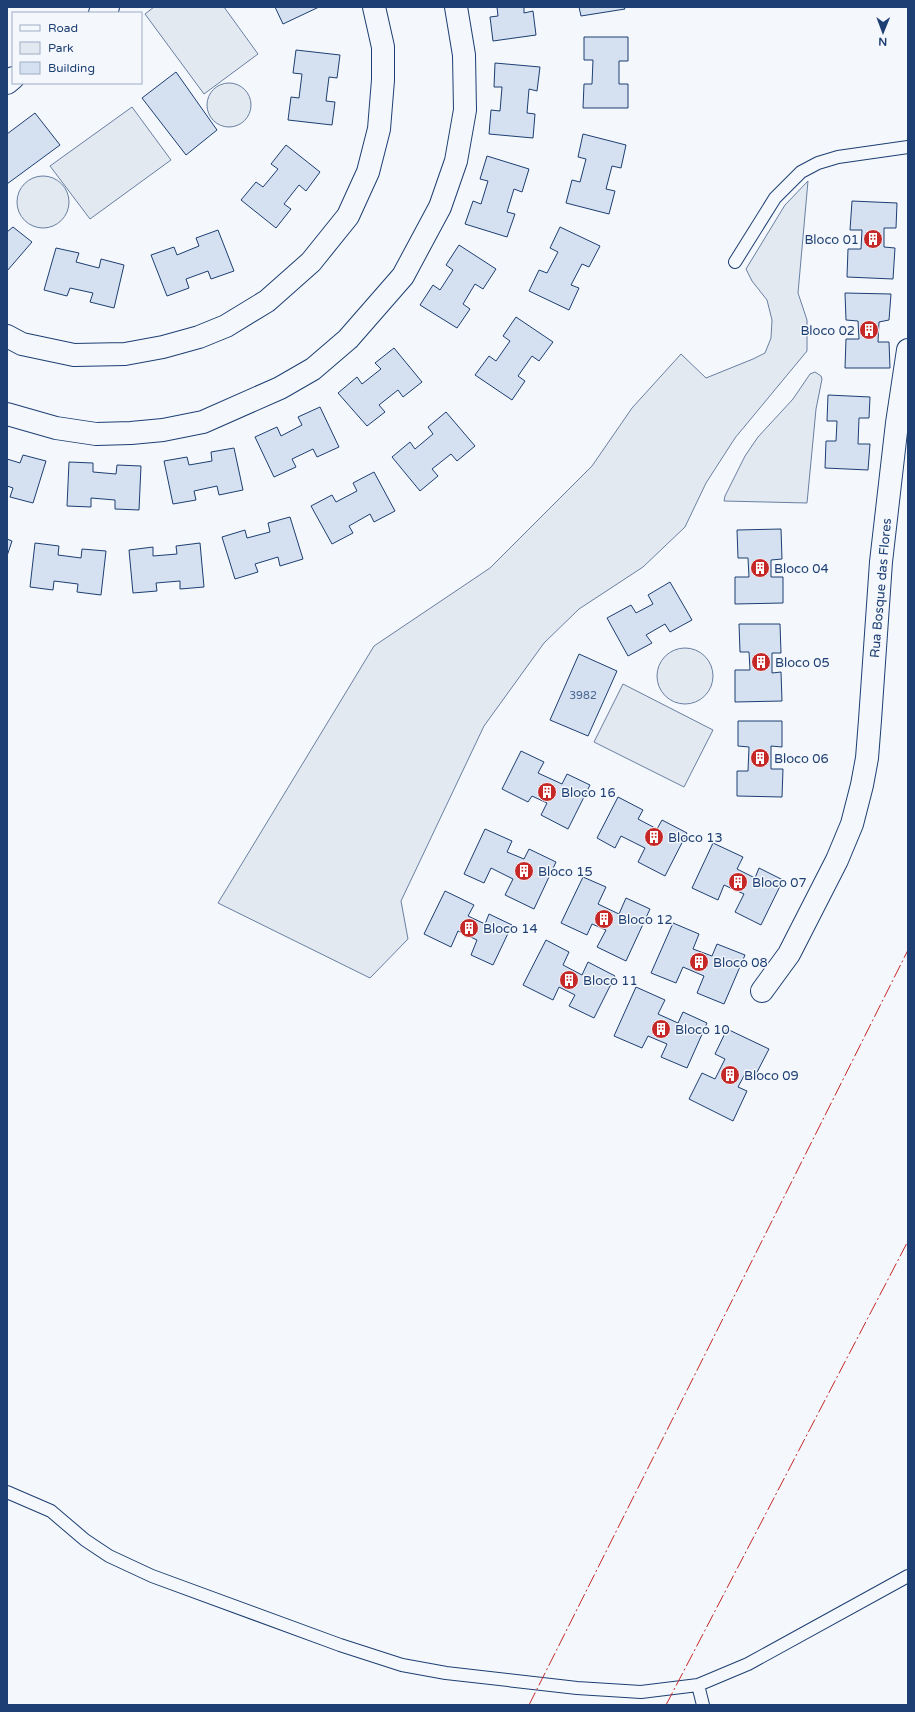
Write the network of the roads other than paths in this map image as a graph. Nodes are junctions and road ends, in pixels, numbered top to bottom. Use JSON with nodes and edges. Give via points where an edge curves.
{"nodes":[{"id":1,"x":374,"y":7,"type":"edge"},
{"id":2,"x":456,"y":7,"type":"edge"},
{"id":3,"x":908,"y":147,"type":"edge"},
{"id":4,"x":735,"y":262,"type":"dead end"},
{"id":5,"x":7,"y":336,"type":"edge"},
{"id":6,"x":908,"y":350,"type":"edge"},
{"id":7,"x":7,"y":414,"type":"edge"},
{"id":8,"x":762,"y":991,"type":"dead end"},
{"id":9,"x":7,"y":1492,"type":"edge"},
{"id":10,"x":908,"y":1576,"type":"edge"},
{"id":11,"x":698,"y":1685,"type":"junction"},
{"id":12,"x":704,"y":1705,"type":"edge"}],
"edges":[{"from":1,"to":5,"type":"street","via":[[383,46],[379,129],[368,172],[348,216],[311,262],[267,301],[226,326],[163,347],[125,354],[74,355],[22,344]]},
{"from":2,"to":7,"type":"street","via":[[464,56],[465,110],[456,161],[440,207],[403,276],[348,339],[313,369],[280,388],[203,422],[163,430],[96,434],[56,428]]},
{"from":3,"to":4,"type":"lane","via":[[838,157],[801,172],[775,198]]},
{"from":6,"to":8,"type":"street","name":"Rua Bosque das Flores","via":[[881,562],[862,785],[852,824],[837,860],[790,954]]},
{"from":9,"to":11,"type":"lane","via":[[51,1512],[109,1556],[152,1576],[402,1665],[446,1673],[577,1688],[641,1692]]},
{"from":10,"to":11,"type":"lane","via":[[748,1664]]},
{"from":11,"to":12,"type":"lane"}]}
